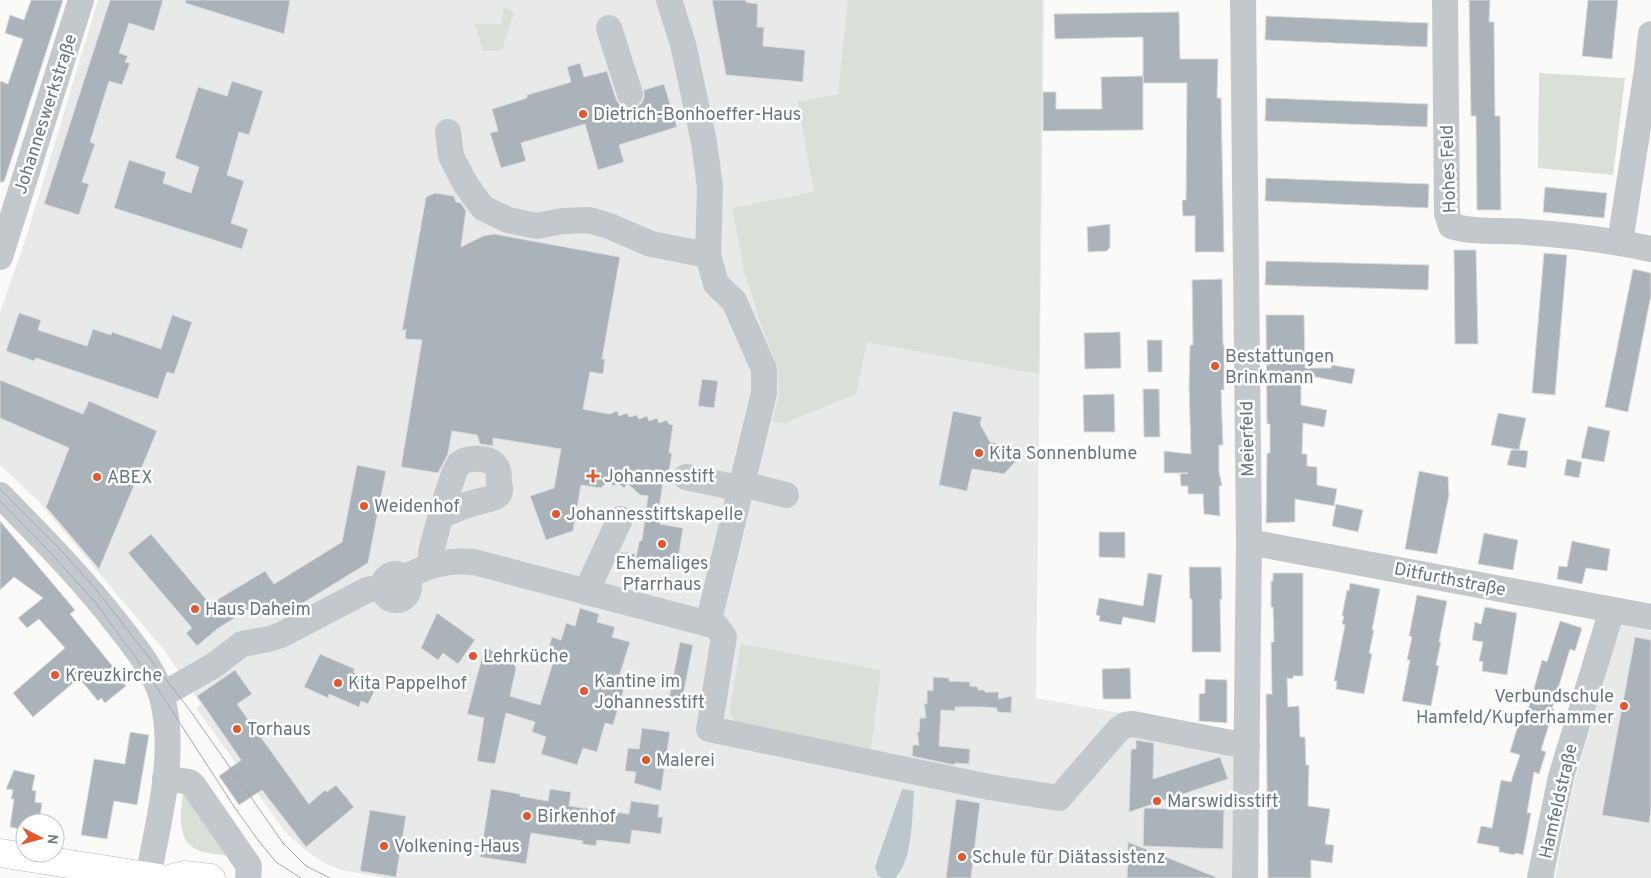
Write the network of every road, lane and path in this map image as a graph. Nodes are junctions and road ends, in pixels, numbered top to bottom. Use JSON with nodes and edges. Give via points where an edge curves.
{"nodes":[{"id":1,"x":82,"y":0,"type":"edge"},
{"id":2,"x":669,"y":0,"type":"edge"},
{"id":3,"x":1243,"y":0,"type":"edge"},
{"id":4,"x":1445,"y":0,"type":"edge"},
{"id":5,"x":609,"y":28,"type":"dead end"},
{"id":6,"x":1651,"y":34,"type":"edge"},
{"id":7,"x":630,"y":94,"type":"dead end"},
{"id":8,"x":448,"y":132,"type":"dead end"},
{"id":9,"x":1620,"y":242,"type":"junction"},
{"id":10,"x":1651,"y":249,"type":"edge"},
{"id":11,"x":708,"y":255,"type":"junction"},
{"id":12,"x":0,"y":257,"type":"edge"},
{"id":13,"x":686,"y":477,"type":"dead end"},
{"id":14,"x":742,"y":486,"type":"junction"},
{"id":15,"x":0,"y":495,"type":"edge"},
{"id":16,"x":786,"y":495,"type":"dead end"},
{"id":17,"x":442,"y":516,"type":"dead end"},
{"id":18,"x":620,"y":519,"type":"dead end"},
{"id":19,"x":1249,"y":542,"type":"junction"},
{"id":20,"x":433,"y":564,"type":"junction"},
{"id":21,"x":586,"y":592,"type":"junction"},
{"id":22,"x":1612,"y":610,"type":"junction"},
{"id":23,"x":1651,"y":617,"type":"edge"},
{"id":24,"x":708,"y":624,"type":"junction"},
{"id":25,"x":162,"y":695,"type":"junction"},
{"id":26,"x":1247,"y":746,"type":"junction"},
{"id":27,"x":165,"y":778,"type":"junction"},
{"id":28,"x":0,"y":853,"type":"edge"},
{"id":29,"x":160,"y":878,"type":"edge"},
{"id":30,"x":211,"y":878,"type":"edge"},
{"id":31,"x":248,"y":878,"type":"edge"},
{"id":32,"x":1245,"y":878,"type":"edge"},
{"id":33,"x":1540,"y":878,"type":"edge"}],
"edges":[{"from":1,"to":12,"type":"street","name":"Johanneswerkstraße"},
{"from":2,"to":11,"type":"street","via":[[683,44],[705,151],[710,186]]},
{"from":3,"to":19,"type":"street","name":"Meierfeld"},
{"from":4,"to":9,"type":"street","name":"Hohes Feld","via":[[1447,214],[1452,226]]},
{"from":5,"to":7,"type":"street"},
{"from":6,"to":9,"type":"street"},
{"from":8,"to":11,"type":"street","via":[[451,156],[466,185],[484,208],[508,220],[537,226],[589,220],[651,244]]},
{"from":9,"to":10,"type":"street","name":"Hohes Feld"},
{"from":11,"to":14,"type":"street","via":[[716,284],[734,301],[764,369],[764,392]]},
{"from":13,"to":14,"type":"street"},
{"from":14,"to":16,"type":"street"},
{"from":14,"to":24,"type":"street"},
{"from":15,"to":25,"type":"street","via":[[98,599],[143,658]]},
{"from":17,"to":20,"type":"street","via":[[431,552]]},
{"from":18,"to":21,"type":"street"},
{"from":19,"to":22,"type":"street","name":"Ditfurthstraße"},
{"from":19,"to":26,"type":"street","name":"Meierfeld"},
{"from":20,"to":21,"type":"street","via":[[474,562]]},
{"from":20,"to":25,"type":"street","via":[[367,590],[281,635],[242,644],[213,666]]},
{"from":21,"to":24,"type":"street"},
{"from":22,"to":23,"type":"street","name":"Ditfurthstraße"},
{"from":22,"to":33,"type":"street","name":"Hamfeldstraße","via":[[1561,777]]},
{"from":24,"to":26,"type":"street","via":[[716,626],[724,637],[709,729],[885,767],[1058,798],[1125,725]]},
{"from":25,"to":27,"type":"street","via":[[168,741]]},
{"from":26,"to":32,"type":"street","name":"Meierfeld"},
{"from":27,"to":29,"type":"street"},
{"from":27,"to":31,"type":"street","via":[[193,785],[249,866]]},
{"from":28,"to":29,"type":"main road"},
{"from":29,"to":30,"type":"main road","via":[[184,875]]}]}
